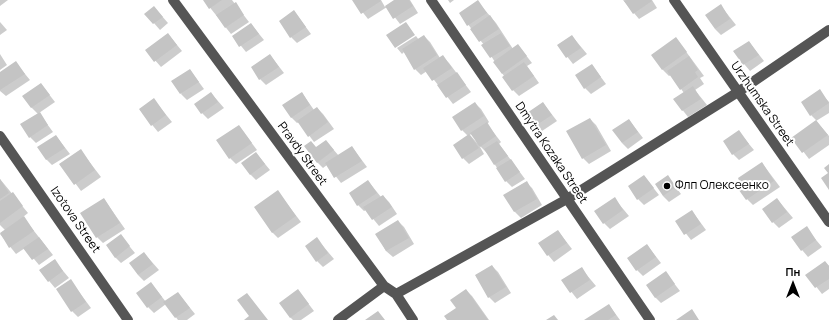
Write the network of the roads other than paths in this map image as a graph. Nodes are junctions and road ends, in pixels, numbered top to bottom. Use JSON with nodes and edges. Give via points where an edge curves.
{"nodes":[{"id":1,"x":173,"y":0,"type":"edge"},
{"id":2,"x":431,"y":0,"type":"edge"},
{"id":3,"x":674,"y":0,"type":"edge"},
{"id":4,"x":829,"y":30,"type":"edge"},
{"id":5,"x":738,"y":92,"type":"junction"},
{"id":6,"x":0,"y":136,"type":"edge"},
{"id":7,"x":567,"y":199,"type":"junction"},
{"id":8,"x":829,"y":222,"type":"edge"},
{"id":9,"x":384,"y":286,"type":"junction"},
{"id":10,"x":396,"y":294,"type":"junction"},
{"id":11,"x":128,"y":320,"type":"edge"},
{"id":12,"x":338,"y":320,"type":"edge"},
{"id":13,"x":413,"y":320,"type":"edge"},
{"id":14,"x":650,"y":320,"type":"edge"}],
"edges":[{"from":1,"to":9,"type":"street","name":"Pravdy Street"},
{"from":2,"to":7,"type":"street","name":"Dmytra Kozaka Street"},
{"from":3,"to":5,"type":"street","name":"Urzhumska Street"},
{"from":4,"to":5,"type":"street"},
{"from":5,"to":7,"type":"street"},
{"from":5,"to":8,"type":"street","name":"Urzhumska Street"},
{"from":6,"to":11,"type":"street","name":"Izotova Street"},
{"from":7,"to":10,"type":"street"},
{"from":7,"to":14,"type":"street","name":"Dmytra Kozaka Street"},
{"from":9,"to":10,"type":"street","name":"Pravdy Street"},
{"from":9,"to":12,"type":"street"},
{"from":10,"to":13,"type":"street","name":"Pravdy Street"}]}
